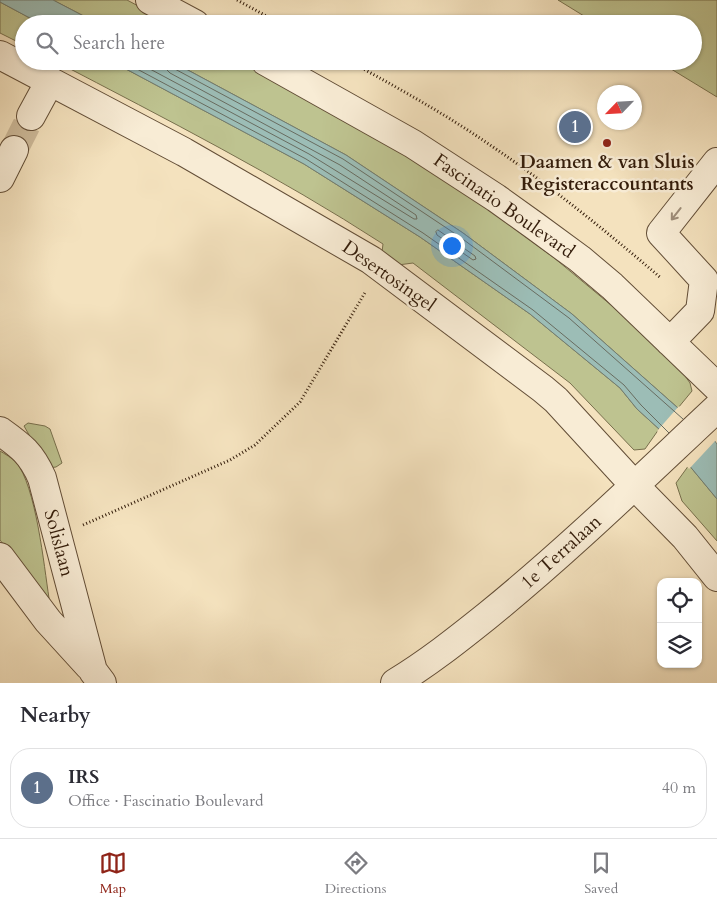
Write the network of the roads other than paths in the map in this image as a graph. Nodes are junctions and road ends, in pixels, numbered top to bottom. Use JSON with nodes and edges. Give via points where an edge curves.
{"nodes":[{"id":1,"x":150,"y":0,"type":"edge"},
{"id":2,"x":178,"y":15,"type":"edge"},
{"id":3,"x":0,"y":54,"type":"edge"},
{"id":4,"x":15,"y":62,"type":"edge"},
{"id":5,"x":30,"y":70,"type":"edge"},
{"id":6,"x":281,"y":70,"type":"edge"},
{"id":7,"x":50,"y":81,"type":"junction"},
{"id":8,"x":31,"y":116,"type":"tunnel mouth"},
{"id":9,"x":14,"y":150,"type":"tunnel mouth"},
{"id":10,"x":717,"y":162,"type":"edge"},
{"id":11,"x":0,"y":178,"type":"edge"},
{"id":12,"x":708,"y":310,"type":"edge"},
{"id":13,"x":670,"y":342,"type":"junction"},
{"id":14,"x":717,"y":387,"type":"edge"},
{"id":15,"x":712,"y":413,"type":"edge"},
{"id":16,"x":0,"y":431,"type":"edge"},
{"id":17,"x":634,"y":485,"type":"junction"},
{"id":18,"x":0,"y":557,"type":"edge"},
{"id":19,"x":717,"y":577,"type":"edge"},
{"id":20,"x":424,"y":676,"type":"edge"},
{"id":21,"x":98,"y":677,"type":"edge"},
{"id":22,"x":395,"y":683,"type":"edge"}],
"edges":[{"from":1,"to":2,"type":"street"},
{"from":3,"to":4,"type":"street","name":"Desertosingel"},
{"from":5,"to":7,"type":"street","name":"Desertosingel"},
{"from":6,"to":13,"type":"street","name":"Fascinatio Boulevard","via":[[413,144],[496,198],[580,259]]},
{"from":7,"to":8,"type":"street"},
{"from":7,"to":17,"type":"street","name":"Desertosingel","via":[[184,152],[381,266],[556,400]]},
{"from":9,"to":11,"type":"street"},
{"from":10,"to":12,"type":"street","one_way":true,"via":[[661,233],[704,280]]},
{"from":12,"to":13,"type":"street"},
{"from":13,"to":14,"type":"street","name":"Fascinatio Boulevard"},
{"from":15,"to":17,"type":"street","name":"1e Terralaan"},
{"from":16,"to":21,"type":"street","name":"Solislaan","via":[[26,449],[38,468]]},
{"from":17,"to":19,"type":"street","name":"Desertosingel","via":[[691,542]]},
{"from":17,"to":20,"type":"street","name":"1e Terralaan"},
{"from":18,"to":21,"type":"street","name":"Solislaan","via":[[48,621]]},
{"from":20,"to":22,"type":"street","name":"1e Terralaan"}]}
